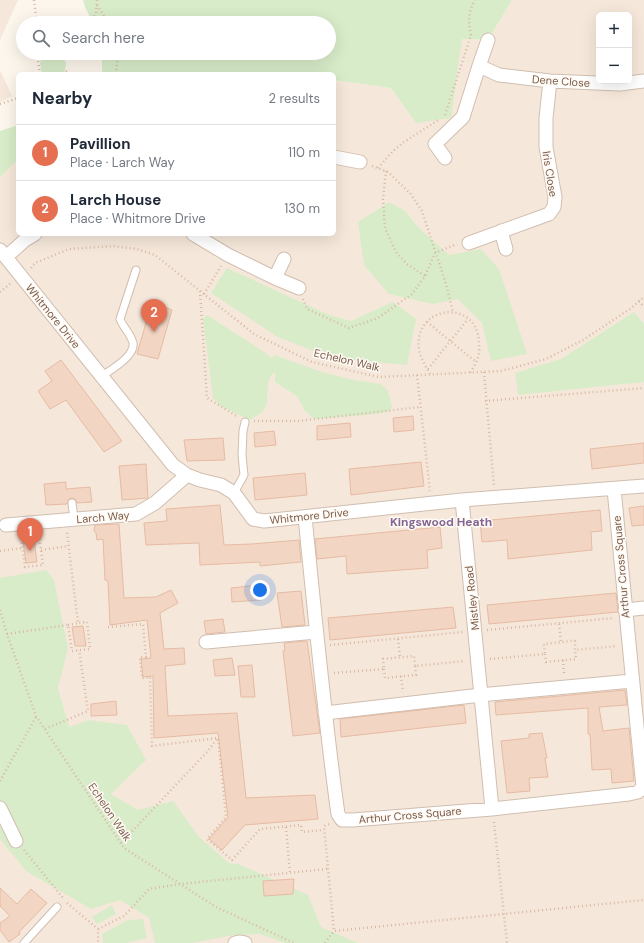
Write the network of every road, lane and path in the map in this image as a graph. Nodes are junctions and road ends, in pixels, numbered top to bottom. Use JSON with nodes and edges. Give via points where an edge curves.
{"nodes":[{"id":1,"x":34,"y":0,"type":"edge"},
{"id":2,"x":97,"y":0,"type":"edge"},
{"id":3,"x":475,"y":0,"type":"edge"},
{"id":4,"x":97,"y":5,"type":"junction"},
{"id":5,"x":36,"y":16,"type":"edge"},
{"id":6,"x":95,"y":16,"type":"edge"},
{"id":7,"x":104,"y":16,"type":"edge"},
{"id":8,"x":488,"y":40,"type":"dead end"},
{"id":9,"x":38,"y":60,"type":"edge"},
{"id":10,"x":117,"y":60,"type":"edge"},
{"id":11,"x":478,"y":66,"type":"junction"},
{"id":12,"x":40,"y":72,"type":"edge"},
{"id":13,"x":116,"y":72,"type":"edge"},
{"id":14,"x":644,"y":80,"type":"edge"},
{"id":15,"x":550,"y":81,"type":"junction"},
{"id":16,"x":16,"y":99,"type":"edge"},
{"id":17,"x":0,"y":104,"type":"edge"},
{"id":18,"x":336,"y":157,"type":"edge"},
{"id":19,"x":445,"y":158,"type":"dead end"},
{"id":20,"x":360,"y":162,"type":"joint"},
{"id":21,"x":378,"y":168,"type":"junction"},
{"id":22,"x":386,"y":171,"type":"junction"},
{"id":23,"x":501,"y":232,"type":"junction"},
{"id":24,"x":32,"y":236,"type":"edge"},
{"id":25,"x":197,"y":236,"type":"edge"},
{"id":26,"x":470,"y":243,"type":"joint"},
{"id":27,"x":506,"y":249,"type":"dead end"},
{"id":28,"x":3,"y":253,"type":"edge"},
{"id":29,"x":435,"y":253,"type":"junction"},
{"id":30,"x":228,"y":255,"type":"junction"},
{"id":31,"x":284,"y":259,"type":"dead end"},
{"id":32,"x":136,"y":270,"type":"dead end"},
{"id":33,"x":425,"y":276,"type":"junction"},
{"id":34,"x":21,"y":277,"type":"junction"},
{"id":35,"x":275,"y":278,"type":"junction"},
{"id":36,"x":299,"y":288,"type":"joint"},
{"id":37,"x":200,"y":291,"type":"junction"},
{"id":38,"x":204,"y":294,"type":"junction"},
{"id":39,"x":644,"y":296,"type":"edge"},
{"id":40,"x":639,"y":301,"type":"junction"},
{"id":41,"x":644,"y":307,"type":"edge"},
{"id":42,"x":453,"y":312,"type":"junction"},
{"id":43,"x":468,"y":319,"type":"junction"},
{"id":44,"x":427,"y":322,"type":"junction"},
{"id":45,"x":451,"y":341,"type":"junction"},
{"id":46,"x":476,"y":362,"type":"junction"},
{"id":47,"x":428,"y":369,"type":"junction"},
{"id":48,"x":484,"y":372,"type":"junction"},
{"id":49,"x":470,"y":373,"type":"junction"},
{"id":50,"x":417,"y":375,"type":"junction"},
{"id":51,"x":431,"y":375,"type":"junction"},
{"id":52,"x":102,"y":376,"type":"junction"},
{"id":53,"x":644,"y":388,"type":"edge"},
{"id":54,"x":485,"y":401,"type":"junction"},
{"id":55,"x":420,"y":407,"type":"junction"},
{"id":56,"x":245,"y":422,"type":"junction"},
{"id":57,"x":187,"y":475,"type":"junction"},
{"id":58,"x":644,"y":486,"type":"edge"},
{"id":59,"x":614,"y":489,"type":"junction"},
{"id":60,"x":234,"y":493,"type":"junction"},
{"id":61,"x":495,"y":498,"type":"junction"},
{"id":62,"x":462,"y":500,"type":"junction"},
{"id":63,"x":72,"y":503,"type":"dead end"},
{"id":64,"x":431,"y":504,"type":"junction"},
{"id":65,"x":305,"y":517,"type":"junction"},
{"id":66,"x":70,"y":520,"type":"junction"},
{"id":67,"x":6,"y":525,"type":"dead end"},
{"id":68,"x":69,"y":546,"type":"junction"},
{"id":69,"x":22,"y":548,"type":"junction"},
{"id":70,"x":0,"y":550,"type":"edge"},
{"id":71,"x":41,"y":550,"type":"junction"},
{"id":72,"x":644,"y":608,"type":"edge"},
{"id":73,"x":0,"y":610,"type":"edge"},
{"id":74,"x":625,"y":610,"type":"junction"},
{"id":75,"x":78,"y":623,"type":"junction"},
{"id":76,"x":559,"y":624,"type":"dead end"},
{"id":77,"x":68,"y":625,"type":"junction"},
{"id":78,"x":108,"y":627,"type":"dead end"},
{"id":79,"x":316,"y":632,"type":"junction"},
{"id":80,"x":7,"y":634,"type":"junction"},
{"id":81,"x":398,"y":639,"type":"dead end"},
{"id":82,"x":206,"y":642,"type":"dead end"},
{"id":83,"x":561,"y":642,"type":"dead end"},
{"id":84,"x":79,"y":650,"type":"junction"},
{"id":85,"x":575,"y":650,"type":"dead end"},
{"id":86,"x":545,"y":654,"type":"dead end"},
{"id":87,"x":400,"y":657,"type":"dead end"},
{"id":88,"x":563,"y":660,"type":"junction"},
{"id":89,"x":415,"y":666,"type":"dead end"},
{"id":90,"x":384,"y":668,"type":"dead end"},
{"id":91,"x":401,"y":676,"type":"junction"},
{"id":92,"x":565,"y":678,"type":"dead end"},
{"id":93,"x":632,"y":681,"type":"junction"},
{"id":94,"x":403,"y":694,"type":"dead end"},
{"id":95,"x":481,"y":695,"type":"junction"},
{"id":96,"x":325,"y":713,"type":"junction"},
{"id":97,"x":36,"y":716,"type":"junction"},
{"id":98,"x":45,"y":729,"type":"junction"},
{"id":99,"x":218,"y":738,"type":"junction"},
{"id":100,"x":643,"y":765,"type":"edge"},
{"id":101,"x":0,"y":781,"type":"edge"},
{"id":102,"x":0,"y":808,"type":"edge"},
{"id":103,"x":492,"y":809,"type":"junction"},
{"id":104,"x":342,"y":820,"type":"junction"},
{"id":105,"x":286,"y":827,"type":"junction"},
{"id":106,"x":324,"y":830,"type":"junction"},
{"id":107,"x":16,"y":841,"type":"joint"},
{"id":108,"x":121,"y":844,"type":"junction"},
{"id":109,"x":327,"y":869,"type":"junction"},
{"id":110,"x":290,"y":873,"type":"junction"},
{"id":111,"x":180,"y":884,"type":"junction"},
{"id":112,"x":644,"y":900,"type":"edge"},
{"id":113,"x":57,"y":907,"type":"dead end"},
{"id":114,"x":504,"y":914,"type":"junction"},
{"id":115,"x":98,"y":929,"type":"junction"},
{"id":116,"x":334,"y":931,"type":"junction"},
{"id":117,"x":24,"y":943,"type":"edge"},
{"id":118,"x":98,"y":943,"type":"edge"},
{"id":119,"x":235,"y":943,"type":"edge"},
{"id":120,"x":245,"y":943,"type":"edge"},
{"id":121,"x":294,"y":943,"type":"edge"},
{"id":122,"x":325,"y":943,"type":"edge"},
{"id":123,"x":507,"y":943,"type":"edge"}],
"edges":[{"from":1,"to":5,"type":"path"},
{"from":2,"to":4,"type":"path"},
{"from":3,"to":21,"type":"path","via":[[469,14],[471,35],[444,116],[404,142]]},
{"from":4,"to":6,"type":"path"},
{"from":4,"to":7,"type":"path"},
{"from":8,"to":11,"type":"street"},
{"from":9,"to":12,"type":"path"},
{"from":10,"to":13,"type":"path"},
{"from":11,"to":15,"type":"street","name":"Dene Close","via":[[499,74]]},
{"from":11,"to":19,"type":"street","via":[[463,117],[435,144]]},
{"from":14,"to":15,"type":"street","name":"Dene Close","via":[[620,84]]},
{"from":15,"to":23,"type":"street","name":"Iris Close","via":[[546,147],[556,197],[554,207],[549,214]]},
{"from":16,"to":17,"type":"path"},
{"from":18,"to":20,"type":"street"},
{"from":20,"to":21,"type":"path"},
{"from":21,"to":22,"type":"path"},
{"from":22,"to":29,"type":"path","via":[[410,193],[422,211]]},
{"from":22,"to":33,"type":"path","via":[[383,199],[385,228],[396,252],[407,264]]},
{"from":23,"to":26,"type":"street","name":"Iris Close"},
{"from":23,"to":27,"type":"street"},
{"from":24,"to":28,"type":"street"},
{"from":25,"to":30,"type":"street"},
{"from":26,"to":29,"type":"path","via":[[468,240]]},
{"from":28,"to":34,"type":"street","name":"Whitmore Drive"},
{"from":29,"to":33,"type":"path"},
{"from":29,"to":42,"type":"path"},
{"from":30,"to":35,"type":"street"},
{"from":30,"to":38,"type":"path"},
{"from":31,"to":35,"type":"street"},
{"from":32,"to":52,"type":"lane","via":[[120,319],[133,342],[133,350],[128,358]]},
{"from":33,"to":36,"type":"path","via":[[412,294],[378,318],[349,328],[307,309]]},
{"from":34,"to":37,"type":"path","name":"Echelon Walk","via":[[35,264],[69,250],[113,246],[137,248],[155,255]]},
{"from":34,"to":52,"type":"street","name":"Whitmore Drive"},
{"from":35,"to":36,"type":"street"},
{"from":37,"to":38,"type":"path","name":"Echelon Walk"},
{"from":37,"to":56,"type":"path","via":[[207,398]]},
{"from":38,"to":50,"type":"path","name":"Echelon Walk","via":[[254,334],[312,362],[379,377]]},
{"from":39,"to":40,"type":"path","name":"Echelon Walk"},
{"from":40,"to":41,"type":"path"},
{"from":40,"to":48,"type":"path","name":"Echelon Walk","via":[[583,340],[546,360],[501,371]]},
{"from":42,"to":43,"type":"path"},
{"from":42,"to":44,"type":"path","via":[[441,313]]},
{"from":43,"to":45,"type":"path"},
{"from":43,"to":46,"type":"path","via":[[475,326],[479,336]]},
{"from":44,"to":45,"type":"path"},
{"from":44,"to":47,"type":"path","via":[[419,336],[419,350]]},
{"from":45,"to":46,"type":"path"},
{"from":45,"to":47,"type":"path"},
{"from":46,"to":49,"type":"path"},
{"from":47,"to":51,"type":"path"},
{"from":48,"to":49,"type":"path","name":"Echelon Walk"},
{"from":48,"to":54,"type":"path"},
{"from":49,"to":51,"type":"path","name":"Echelon Walk"},
{"from":50,"to":51,"type":"path","name":"Echelon Walk"},
{"from":50,"to":55,"type":"path"},
{"from":52,"to":57,"type":"street","name":"Whitmore Drive","via":[[172,465]]},
{"from":53,"to":54,"type":"path"},
{"from":54,"to":61,"type":"path"},
{"from":55,"to":56,"type":"path","via":[[298,421]]},
{"from":55,"to":64,"type":"path"},
{"from":56,"to":60,"type":"lane","via":[[242,455],[244,475]]},
{"from":57,"to":60,"type":"street","name":"Whitmore Drive","via":[[221,485]]},
{"from":57,"to":66,"type":"street","name":"Larch Way","via":[[155,503],[136,514]]},
{"from":58,"to":59,"type":"street","name":"Whitmore Drive"},
{"from":59,"to":61,"type":"street","name":"Whitmore Drive"},
{"from":59,"to":74,"type":"street","name":"Arthur Cross Square"},
{"from":60,"to":65,"type":"street","name":"Whitmore Drive","via":[[253,519],[264,521]]},
{"from":61,"to":62,"type":"street","name":"Whitmore Drive"},
{"from":62,"to":64,"type":"street","name":"Whitmore Drive"},
{"from":62,"to":95,"type":"street","name":"Mistley Road"},
{"from":63,"to":66,"type":"lane"},
{"from":64,"to":65,"type":"street","name":"Whitmore Drive"},
{"from":65,"to":79,"type":"street","name":"Arthur Cross Square"},
{"from":66,"to":67,"type":"street","name":"Larch Way"},
{"from":66,"to":68,"type":"path"},
{"from":68,"to":71,"type":"path"},
{"from":68,"to":75,"type":"path"},
{"from":69,"to":70,"type":"path"},
{"from":69,"to":71,"type":"path","via":[[21,537],[39,535]]},
{"from":69,"to":71,"type":"path","via":[[25,567],[43,565]]},
{"from":72,"to":74,"type":"street"},
{"from":73,"to":80,"type":"path","name":"Echelon Walk"},
{"from":74,"to":93,"type":"street","name":"Arthur Cross Square"},
{"from":75,"to":77,"type":"path"},
{"from":75,"to":84,"type":"path","via":[[87,622],[90,649]]},
{"from":76,"to":83,"type":"path"},
{"from":77,"to":80,"type":"path"},
{"from":77,"to":84,"type":"path","via":[[72,651]]},
{"from":78,"to":99,"type":"path","via":[[143,624],[146,657],[140,657],[142,678],[150,677],[152,746]]},
{"from":79,"to":82,"type":"street"},
{"from":79,"to":96,"type":"street","name":"Arthur Cross Square"},
{"from":80,"to":97,"type":"path","name":"Echelon Walk"},
{"from":81,"to":87,"type":"path"},
{"from":84,"to":98,"type":"path","via":[[88,711]]},
{"from":85,"to":88,"type":"path","via":[[576,659]]},
{"from":86,"to":88,"type":"path","via":[[546,662]]},
{"from":88,"to":92,"type":"path"},
{"from":89,"to":91,"type":"path","via":[[416,675]]},
{"from":90,"to":91,"type":"path","via":[[385,678]]},
{"from":91,"to":94,"type":"path"},
{"from":93,"to":95,"type":"street"},
{"from":93,"to":100,"type":"street","name":"Arthur Cross Square"},
{"from":95,"to":96,"type":"street"},
{"from":95,"to":103,"type":"street","name":"Mistley Road"},
{"from":96,"to":104,"type":"street","name":"Arthur Cross Square","via":[[338,814]]},
{"from":97,"to":98,"type":"path","name":"Echelon Walk"},
{"from":97,"to":101,"type":"path"},
{"from":98,"to":108,"type":"path","name":"Echelon Walk"},
{"from":99,"to":105,"type":"path","via":[[226,817],[207,839],[232,860],[260,830]]},
{"from":99,"to":108,"type":"path"},
{"from":100,"to":103,"type":"street","name":"Arthur Cross Square","via":[[643,787],[638,792]]},
{"from":102,"to":107,"type":"street"},
{"from":103,"to":104,"type":"street","name":"Arthur Cross Square"},
{"from":103,"to":114,"type":"path"},
{"from":104,"to":106,"type":"path","via":[[324,826]]},
{"from":105,"to":106,"type":"path","via":[[301,825],[302,832]]},
{"from":105,"to":110,"type":"path"},
{"from":106,"to":109,"type":"path"},
{"from":107,"to":115,"type":"path","via":[[68,904]]},
{"from":108,"to":111,"type":"path","name":"Echelon Walk"},
{"from":109,"to":110,"type":"path"},
{"from":109,"to":116,"type":"path"},
{"from":110,"to":111,"type":"path"},
{"from":111,"to":115,"type":"path","via":[[149,889],[124,916]]},
{"from":111,"to":121,"type":"path","name":"Echelon Walk","via":[[216,907]]},
{"from":112,"to":114,"type":"path"},
{"from":113,"to":117,"type":"lane"},
{"from":114,"to":116,"type":"path"},
{"from":114,"to":123,"type":"path"},
{"from":115,"to":118,"type":"path"},
{"from":116,"to":122,"type":"path"},
{"from":119,"to":120,"type":"street"}]}
